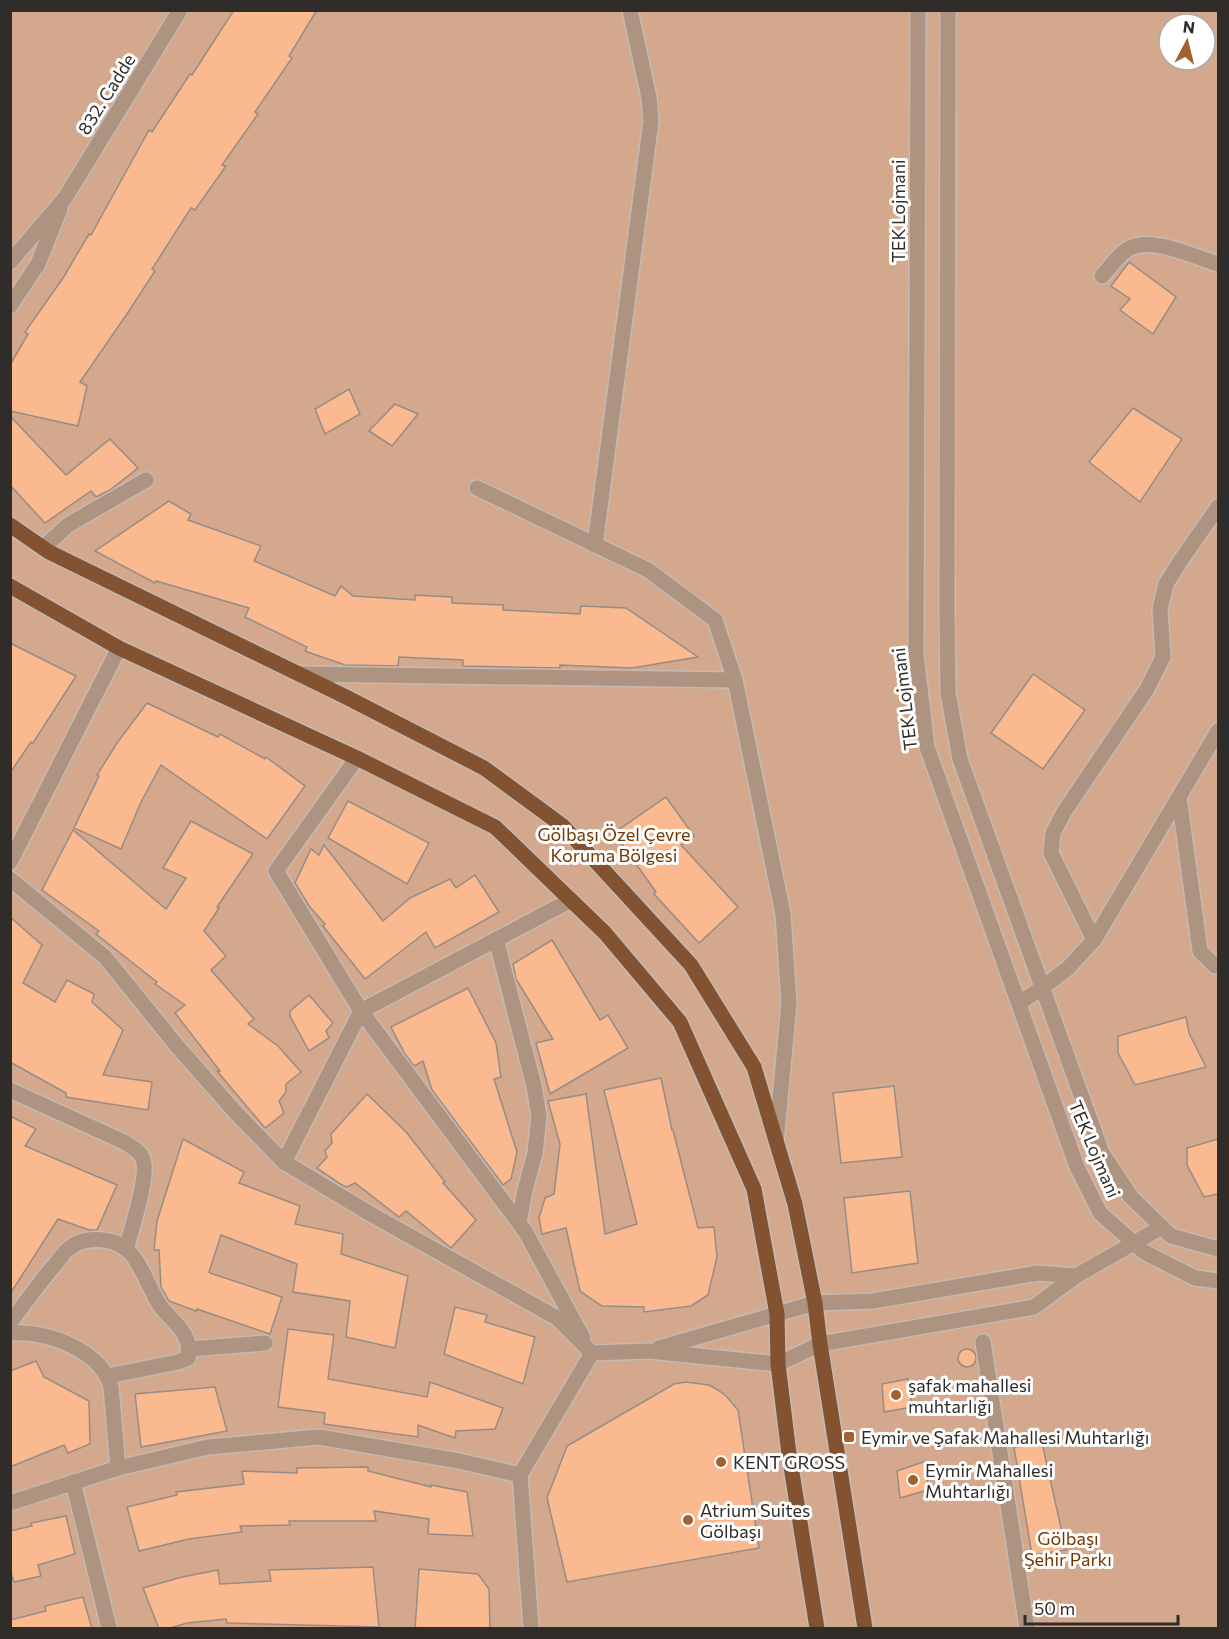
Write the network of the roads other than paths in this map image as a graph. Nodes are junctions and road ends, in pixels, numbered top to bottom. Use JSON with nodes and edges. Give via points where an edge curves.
{"nodes":[{"id":1,"x":180,"y":10,"type":"edge"},
{"id":2,"x":630,"y":10,"type":"edge"},
{"id":3,"x":918,"y":10,"type":"edge"},
{"id":4,"x":948,"y":10,"type":"edge"},
{"id":5,"x":65,"y":198,"type":"junction"},
{"id":6,"x":10,"y":262,"type":"edge"},
{"id":7,"x":1218,"y":264,"type":"edge"},
{"id":8,"x":1102,"y":276,"type":"dead end"},
{"id":9,"x":10,"y":306,"type":"edge"},
{"id":10,"x":146,"y":480,"type":"dead end"},
{"id":11,"x":477,"y":488,"type":"dead end"},
{"id":12,"x":1218,"y":507,"type":"edge"},
{"id":13,"x":10,"y":525,"type":"edge"},
{"id":14,"x":596,"y":545,"type":"junction"},
{"id":15,"x":43,"y":548,"type":"junction"},
{"id":16,"x":10,"y":586,"type":"edge"},
{"id":17,"x":119,"y":648,"type":"junction"},
{"id":18,"x":300,"y":674,"type":"junction"},
{"id":19,"x":735,"y":680,"type":"junction"},
{"id":20,"x":1218,"y":731,"type":"edge"},
{"id":21,"x":357,"y":758,"type":"junction"},
{"id":22,"x":1179,"y":797,"type":"junction"},
{"id":23,"x":10,"y":862,"type":"edge"},
{"id":24,"x":10,"y":879,"type":"edge"},
{"id":25,"x":571,"y":900,"type":"junction"},
{"id":26,"x":496,"y":939,"type":"junction"},
{"id":27,"x":1094,"y":940,"type":"junction"},
{"id":28,"x":1218,"y":966,"type":"edge"},
{"id":29,"x":1042,"y":988,"type":"junction"},
{"id":30,"x":1019,"y":1003,"type":"junction"},
{"id":31,"x":361,"y":1011,"type":"junction"},
{"id":32,"x":10,"y":1090,"type":"edge"},
{"id":33,"x":776,"y":1142,"type":"junction"},
{"id":34,"x":284,"y":1162,"type":"junction"},
{"id":35,"x":519,"y":1222,"type":"junction"},
{"id":36,"x":1162,"y":1227,"type":"junction"},
{"id":37,"x":1134,"y":1244,"type":"junction"},
{"id":38,"x":126,"y":1249,"type":"junction"},
{"id":39,"x":1218,"y":1249,"type":"edge"},
{"id":40,"x":1076,"y":1276,"type":"junction"},
{"id":41,"x":1218,"y":1281,"type":"edge"},
{"id":42,"x":815,"y":1303,"type":"junction"},
{"id":43,"x":777,"y":1314,"type":"junction"},
{"id":44,"x":10,"y":1323,"type":"edge"},
{"id":45,"x":10,"y":1333,"type":"edge"},
{"id":46,"x":983,"y":1342,"type":"dead end"},
{"id":47,"x":265,"y":1343,"type":"dead end"},
{"id":48,"x":820,"y":1344,"type":"junction"},
{"id":49,"x":189,"y":1349,"type":"junction"},
{"id":50,"x":649,"y":1351,"type":"junction"},
{"id":51,"x":591,"y":1353,"type":"junction"},
{"id":52,"x":778,"y":1364,"type":"junction"},
{"id":53,"x":108,"y":1376,"type":"junction"},
{"id":54,"x":118,"y":1468,"type":"junction"},
{"id":55,"x":520,"y":1475,"type":"junction"},
{"id":56,"x":73,"y":1482,"type":"junction"},
{"id":57,"x":10,"y":1503,"type":"edge"},
{"id":58,"x":109,"y":1629,"type":"edge"},
{"id":59,"x":531,"y":1629,"type":"edge"},
{"id":60,"x":817,"y":1629,"type":"edge"},
{"id":61,"x":865,"y":1629,"type":"edge"},
{"id":62,"x":1027,"y":1629,"type":"edge"}],
"edges":[{"from":1,"to":5,"type":"street","name":"832. Cadde"},
{"from":2,"to":14,"type":"street","via":[[651,121]]},
{"from":3,"to":30,"type":"street","name":"TEK Lojmani","via":[[916,655],[927,747]]},
{"from":4,"to":29,"type":"street","name":"TEK Lojmani","via":[[948,693],[960,759]]},
{"from":5,"to":6,"type":"street","name":"832. Cadde"},
{"from":5,"to":9,"type":"street","name":"832. Cadde","via":[[38,264]]},
{"from":7,"to":8,"type":"street","via":[[1144,244],[1127,250]]},
{"from":10,"to":15,"type":"street","via":[[68,525]]},
{"from":11,"to":14,"type":"street"},
{"from":12,"to":27,"type":"street","via":[[1166,584],[1160,609],[1163,657],[1148,689],[1053,833],[1051,853]]},
{"from":13,"to":15,"type":"main road"},
{"from":14,"to":19,"type":"street","via":[[648,570],[715,620]]},
{"from":15,"to":18,"type":"main road"},
{"from":16,"to":17,"type":"main road"},
{"from":17,"to":21,"type":"main road"},
{"from":17,"to":23,"type":"street"},
{"from":18,"to":19,"type":"street"},
{"from":18,"to":33,"type":"main road","via":[[484,768],[562,826],[691,965],[754,1067]]},
{"from":19,"to":33,"type":"street","via":[[783,914],[789,1003]]},
{"from":20,"to":22,"type":"street"},
{"from":21,"to":25,"type":"main road","via":[[495,827]]},
{"from":21,"to":31,"type":"street","via":[[276,871]]},
{"from":22,"to":27,"type":"street"},
{"from":22,"to":28,"type":"street","via":[[1200,951]]},
{"from":24,"to":34,"type":"street","via":[[105,957],[177,1046]]},
{"from":25,"to":26,"type":"street"},
{"from":25,"to":43,"type":"main road","via":[[605,933],[680,1022],[754,1189]]},
{"from":26,"to":31,"type":"street"},
{"from":26,"to":35,"type":"street","via":[[539,1116]]},
{"from":27,"to":29,"type":"street"},
{"from":29,"to":30,"type":"street"},
{"from":29,"to":36,"type":"street","name":"TEK Lojmani","via":[[1102,1153],[1131,1197]]},
{"from":30,"to":37,"type":"street","name":"TEK Lojmani","via":[[1077,1167],[1100,1213]]},
{"from":31,"to":34,"type":"street"},
{"from":31,"to":35,"type":"street"},
{"from":32,"to":38,"type":"street","via":[[124,1142],[141,1154],[146,1164],[145,1176]]},
{"from":33,"to":42,"type":"main road","via":[[795,1204]]},
{"from":34,"to":51,"type":"street","via":[[557,1318]]},
{"from":35,"to":51,"type":"street"},
{"from":36,"to":37,"type":"street"},
{"from":36,"to":39,"type":"street","name":"TEK Lojmani","via":[[1171,1236]]},
{"from":37,"to":40,"type":"street"},
{"from":37,"to":41,"type":"street","name":"TEK Lojmani","via":[[1195,1278]]},
{"from":38,"to":44,"type":"street","via":[[95,1239],[68,1249]]},
{"from":38,"to":49,"type":"street","via":[[161,1306],[186,1337]]},
{"from":40,"to":42,"type":"street","via":[[1038,1273],[873,1301]]},
{"from":40,"to":48,"type":"street","via":[[1034,1307]]},
{"from":42,"to":43,"type":"street"},
{"from":42,"to":48,"type":"main road"},
{"from":43,"to":50,"type":"street"},
{"from":43,"to":52,"type":"main road"},
{"from":45,"to":53,"type":"street","via":[[42,1334],[61,1340],[100,1365]]},
{"from":46,"to":62,"type":"street"},
{"from":47,"to":49,"type":"street"},
{"from":48,"to":52,"type":"street"},
{"from":48,"to":61,"type":"main road"},
{"from":49,"to":53,"type":"street","via":[[188,1358],[178,1362]]},
{"from":50,"to":51,"type":"street"},
{"from":50,"to":52,"type":"street"},
{"from":51,"to":55,"type":"street"},
{"from":52,"to":60,"type":"main road"},
{"from":53,"to":54,"type":"street"},
{"from":54,"to":55,"type":"street","via":[[208,1447],[320,1437]]},
{"from":54,"to":56,"type":"street"},
{"from":55,"to":59,"type":"street"},
{"from":56,"to":57,"type":"street"},
{"from":56,"to":58,"type":"street"}]}
